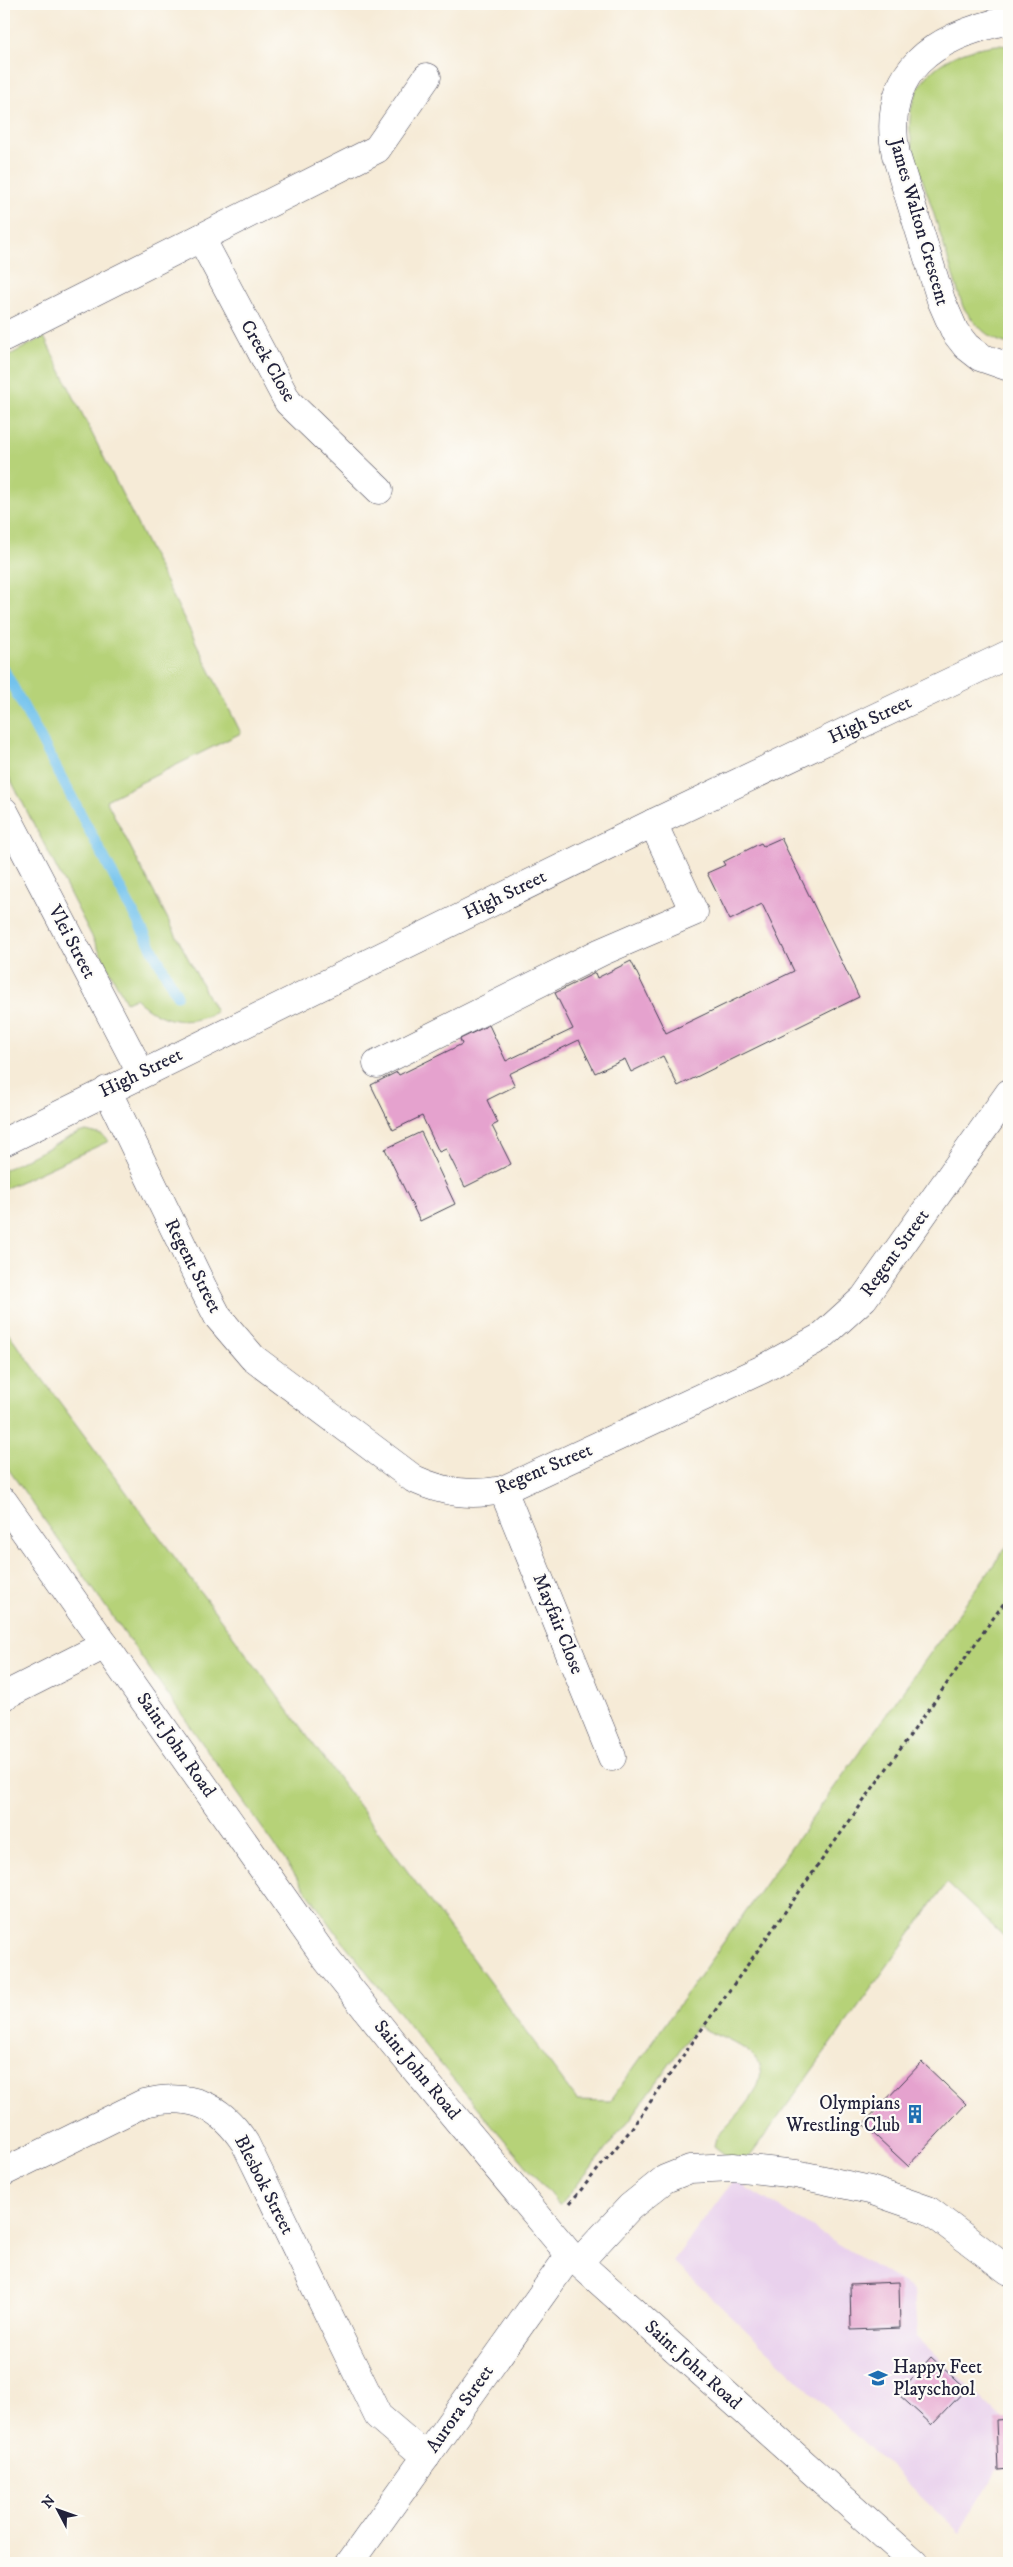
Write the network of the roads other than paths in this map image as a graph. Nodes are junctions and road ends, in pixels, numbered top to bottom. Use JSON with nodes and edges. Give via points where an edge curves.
{"nodes":[{"id":1,"x":1009,"y":20,"type":"edge"},
{"id":2,"x":427,"y":77,"type":"dead end"},
{"id":3,"x":201,"y":238,"type":"junction"},
{"id":4,"x":4,"y":337,"type":"edge"},
{"id":5,"x":1009,"y":367,"type":"edge"},
{"id":6,"x":379,"y":490,"type":"dead end"},
{"id":7,"x":1009,"y":654,"type":"edge"},
{"id":8,"x":4,"y":811,"type":"edge"},
{"id":9,"x":653,"y":823,"type":"junction"},
{"id":10,"x":377,"y":1064,"type":"dead end"},
{"id":11,"x":141,"y":1073,"type":"junction"},
{"id":12,"x":107,"y":1090,"type":"junction"},
{"id":13,"x":1009,"y":1094,"type":"edge"},
{"id":14,"x":4,"y":1142,"type":"edge"},
{"id":15,"x":504,"y":1490,"type":"junction"},
{"id":16,"x":4,"y":1502,"type":"edge"},
{"id":17,"x":105,"y":1645,"type":"junction"},
{"id":18,"x":4,"y":1696,"type":"edge"},
{"id":19,"x":612,"y":1757,"type":"dead end"},
{"id":20,"x":4,"y":2172,"type":"edge"},
{"id":21,"x":574,"y":2259,"type":"junction"},
{"id":22,"x":1009,"y":2271,"type":"edge"},
{"id":23,"x":426,"y":2457,"type":"junction"},
{"id":24,"x":350,"y":2563,"type":"edge"},
{"id":25,"x":915,"y":2563,"type":"edge"}],
"edges":[{"from":1,"to":5,"type":"street","name":"James Walton Crescent","via":[[942,43],[914,65],[896,95],[892,135],[946,317],[966,346],[980,357]]},
{"from":2,"to":3,"type":"street","via":[[376,149]]},
{"from":3,"to":4,"type":"street"},
{"from":3,"to":6,"type":"street","name":"Creek Close","via":[[288,402]]},
{"from":7,"to":9,"type":"street","name":"High Street"},
{"from":8,"to":11,"type":"street","name":"Vlei Street"},
{"from":9,"to":10,"type":"street","via":[[694,912],[601,952]]},
{"from":9,"to":11,"type":"street","name":"High Street"},
{"from":11,"to":12,"type":"street","name":"High Street"},
{"from":12,"to":14,"type":"street","name":"High Street"},
{"from":12,"to":15,"type":"street","name":"Regent Street","via":[[218,1317],[253,1358],[414,1479],[455,1493]]},
{"from":13,"to":15,"type":"street","name":"Regent Street","via":[[864,1298],[821,1337],[763,1368]]},
{"from":15,"to":19,"type":"street","name":"Mayfair Close"},
{"from":16,"to":17,"type":"street","name":"Saint John Road"},
{"from":17,"to":18,"type":"street"},
{"from":17,"to":21,"type":"street","name":"Saint John Road","via":[[327,1960]]},
{"from":20,"to":23,"type":"street","name":"Blesbok Street","via":[[152,2101],[177,2098],[193,2101],[223,2116],[245,2143],[378,2416]]},
{"from":21,"to":22,"type":"street","name":"Aurora Street","via":[[630,2206],[666,2179],[690,2169],[733,2167],[796,2174],[870,2190],[928,2210]]},
{"from":21,"to":23,"type":"street","name":"Aurora Street"},
{"from":21,"to":25,"type":"street","name":"Saint John Road"},
{"from":23,"to":24,"type":"street","name":"Aurora Street"}]}
